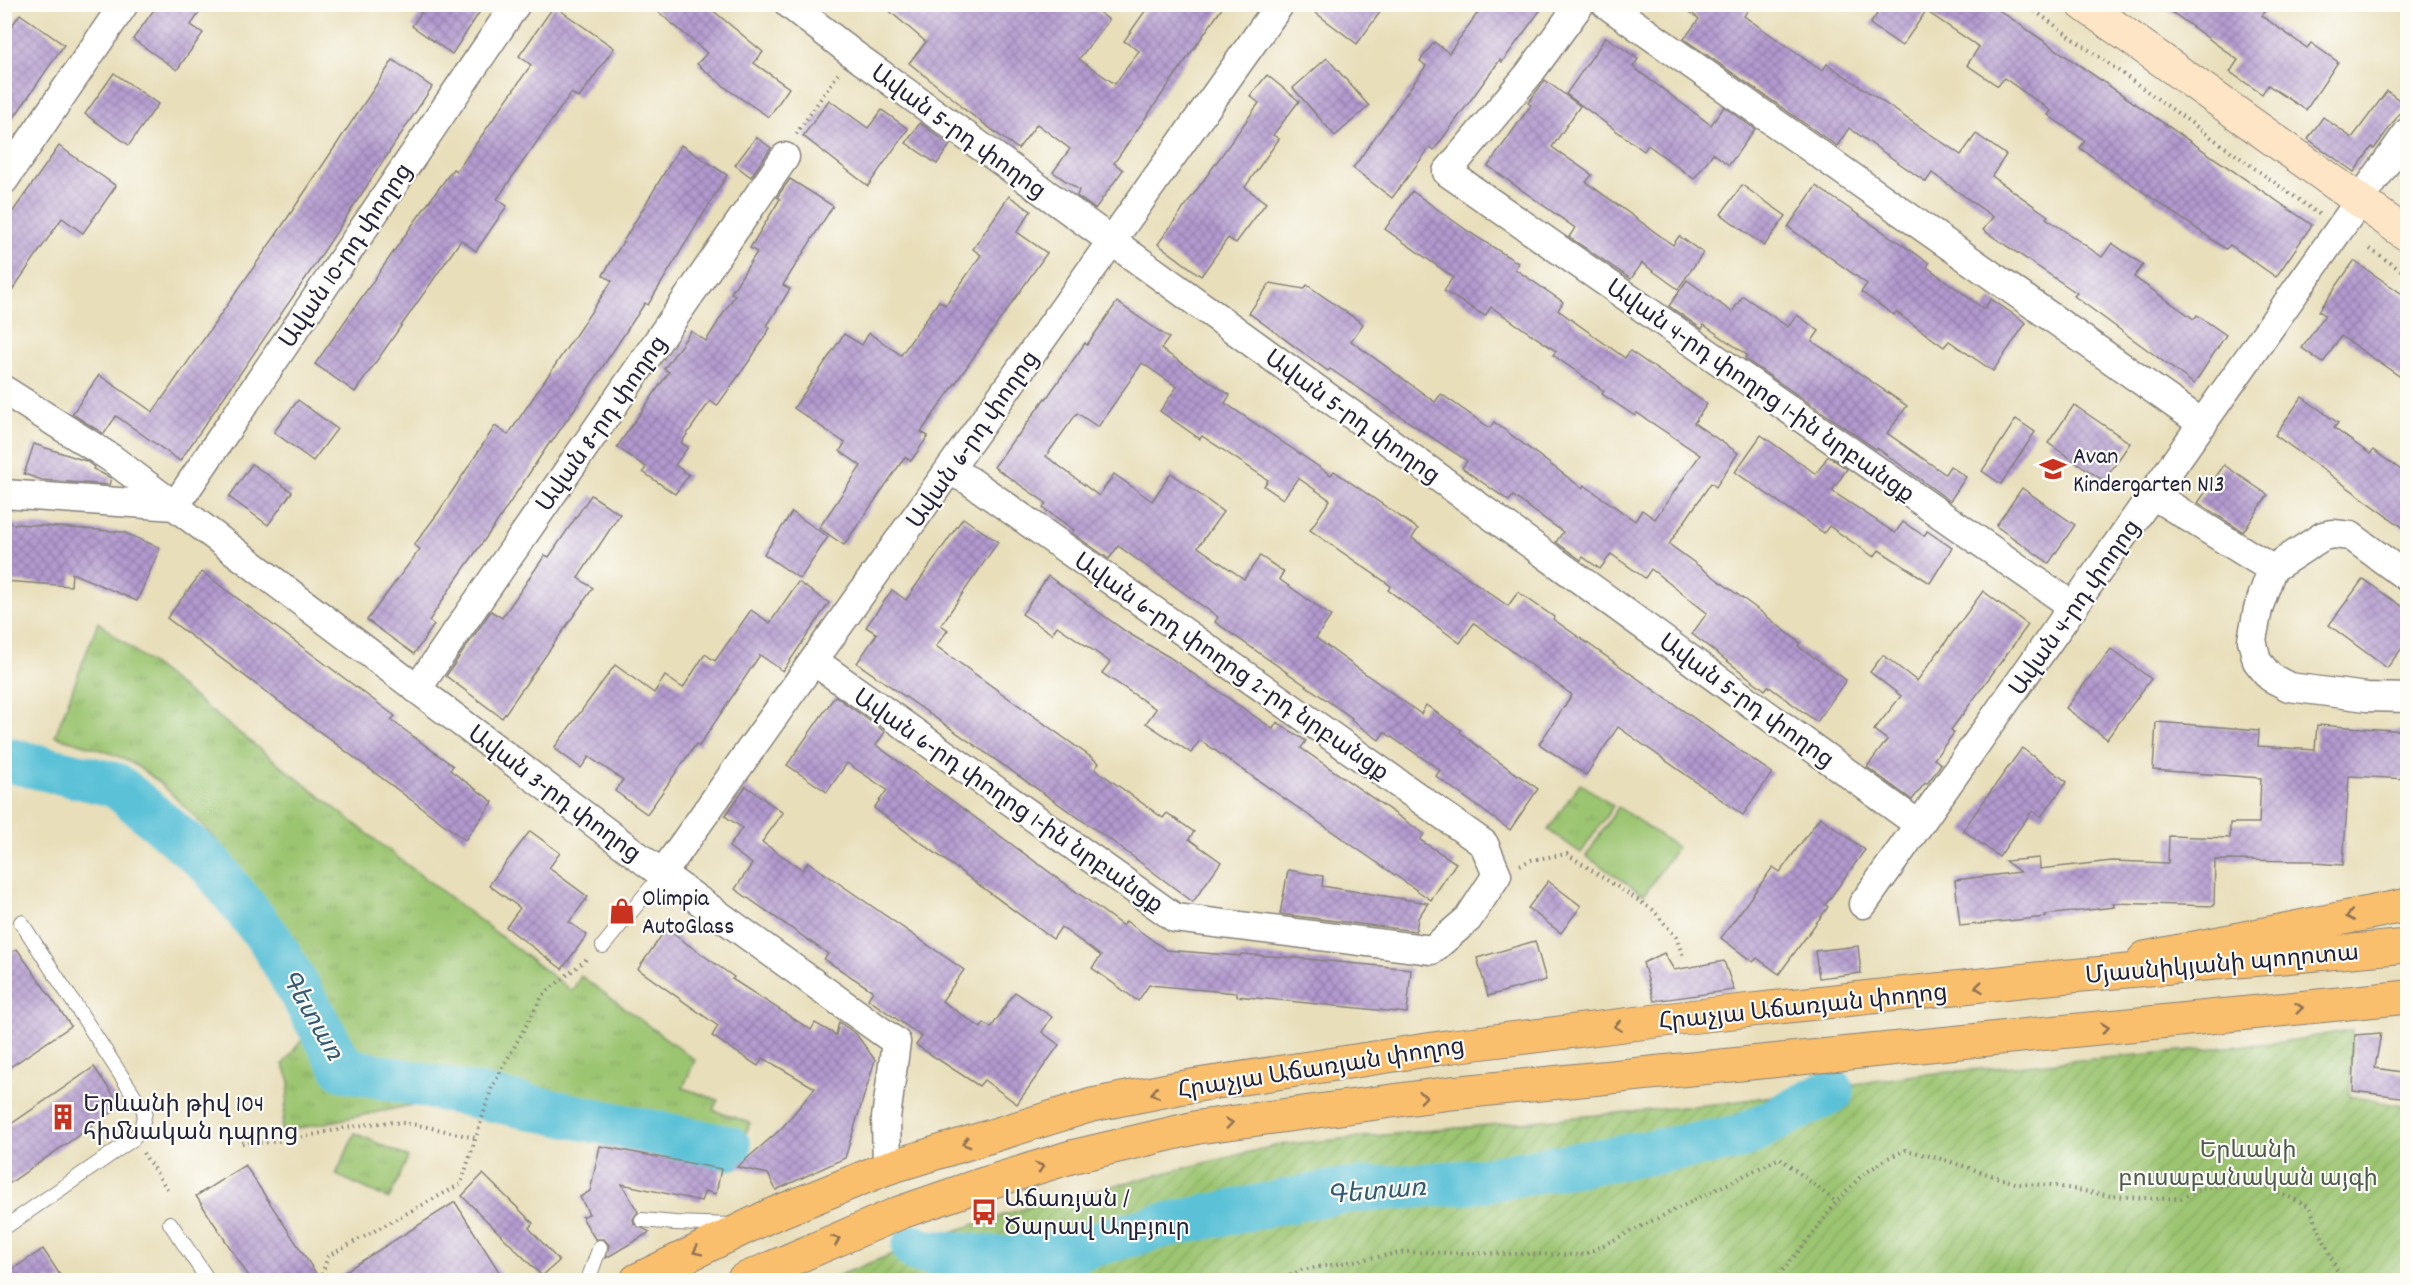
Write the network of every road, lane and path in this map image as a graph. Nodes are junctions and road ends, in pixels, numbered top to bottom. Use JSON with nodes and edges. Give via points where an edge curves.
{"nodes":[{"id":1,"x":124,"y":4,"type":"edge"},
{"id":2,"x":516,"y":4,"type":"edge"},
{"id":3,"x":789,"y":4,"type":"edge"},
{"id":4,"x":1280,"y":4,"type":"edge"},
{"id":5,"x":1580,"y":4,"type":"edge"},
{"id":6,"x":1606,"y":4,"type":"edge"},
{"id":7,"x":2025,"y":4,"type":"edge"},
{"id":8,"x":2084,"y":4,"type":"edge"},
{"id":9,"x":852,"y":54,"type":"junction"},
{"id":10,"x":2408,"y":132,"type":"edge"},
{"id":11,"x":785,"y":157,"type":"joint"},
{"id":12,"x":4,"y":180,"type":"edge"},
{"id":13,"x":2359,"y":201,"type":"junction"},
{"id":14,"x":2321,"y":215,"type":"dead end"},
{"id":15,"x":2408,"y":235,"type":"edge"},
{"id":16,"x":1111,"y":241,"type":"junction"},
{"id":17,"x":2370,"y":249,"type":"dead end"},
{"id":18,"x":2408,"y":275,"type":"edge"},
{"id":19,"x":4,"y":390,"type":"edge"},
{"id":20,"x":2203,"y":424,"type":"junction"},
{"id":21,"x":950,"y":471,"type":"junction"},
{"id":22,"x":4,"y":494,"type":"edge"},
{"id":23,"x":2153,"y":495,"type":"junction"},
{"id":24,"x":175,"y":506,"type":"junction"},
{"id":25,"x":2272,"y":569,"type":"junction"},
{"id":26,"x":2408,"y":578,"type":"edge"},
{"id":27,"x":2074,"y":608,"type":"junction"},
{"id":28,"x":814,"y":661,"type":"junction"},
{"id":29,"x":417,"y":689,"type":"junction"},
{"id":30,"x":2408,"y":698,"type":"edge"},
{"id":31,"x":1918,"y":824,"type":"junction"},
{"id":32,"x":662,"y":874,"type":"junction"},
{"id":33,"x":1497,"y":875,"type":"junction"},
{"id":34,"x":1863,"y":904,"type":"dead end"},
{"id":35,"x":2408,"y":905,"type":"edge"},
{"id":36,"x":21,"y":922,"type":"dead end"},
{"id":37,"x":603,"y":946,"type":"joint"},
{"id":38,"x":2408,"y":946,"type":"edge"},
{"id":39,"x":1683,"y":956,"type":"dead end"},
{"id":40,"x":2037,"y":979,"type":"junction"},
{"id":41,"x":2408,"y":997,"type":"edge"},
{"id":42,"x":476,"y":1138,"type":"junction"},
{"id":43,"x":133,"y":1139,"type":"junction"},
{"id":44,"x":242,"y":1143,"type":"dead end"},
{"id":45,"x":886,"y":1168,"type":"junction"},
{"id":46,"x":170,"y":1192,"type":"dead end"},
{"id":47,"x":1836,"y":1202,"type":"junction"},
{"id":48,"x":642,"y":1220,"type":"dead end"},
{"id":49,"x":170,"y":1222,"type":"dead end"},
{"id":50,"x":749,"y":1226,"type":"junction"},
{"id":51,"x":4,"y":1228,"type":"edge"},
{"id":52,"x":600,"y":1247,"type":"dead end"},
{"id":53,"x":208,"y":1281,"type":"edge"},
{"id":54,"x":320,"y":1281,"type":"edge"},
{"id":55,"x":588,"y":1281,"type":"edge"},
{"id":56,"x":637,"y":1281,"type":"edge"},
{"id":57,"x":743,"y":1281,"type":"edge"},
{"id":58,"x":1280,"y":1281,"type":"edge"},
{"id":59,"x":1774,"y":1281,"type":"edge"},
{"id":60,"x":2341,"y":1281,"type":"edge"}],
"edges":[{"from":1,"to":12,"type":"street"},
{"from":2,"to":24,"type":"street","name":"Ավան 10-րդ փողոց"},
{"from":3,"to":9,"type":"street","name":"Ավան 5-րդ փողոց"},
{"from":4,"to":16,"type":"street","name":"Ավան 6-րդ փողոց"},
{"from":5,"to":27,"type":"street","name":"Ավան 4-րդ փողոց 1-ին նրբանցք","via":[[1529,74],[1447,172]]},
{"from":6,"to":20,"type":"street"},
{"from":7,"to":14,"type":"path"},
{"from":8,"to":13,"type":"street"},
{"from":9,"to":11,"type":"path","via":[[785,150]]},
{"from":9,"to":16,"type":"street","name":"Ավան 5-րդ փողոց"},
{"from":10,"to":13,"type":"street","name":"Ավան 4-րդ փողոց"},
{"from":11,"to":29,"type":"street","name":"Ավան 8-րդ փողոց"},
{"from":13,"to":15,"type":"street"},
{"from":13,"to":20,"type":"street","name":"Ավան 4-րդ փողոց"},
{"from":16,"to":21,"type":"street","name":"Ավան 6-րդ փողոց"},
{"from":16,"to":31,"type":"street","name":"Ավան 5-րդ փողոց"},
{"from":17,"to":18,"type":"path"},
{"from":19,"to":24,"type":"street","name":"Ավան 3-րդ փողոց","via":[[111,458]]},
{"from":20,"to":23,"type":"street","name":"Ավան 4-րդ փողոց"},
{"from":21,"to":28,"type":"street","name":"Ավան 6-րդ փողոց"},
{"from":21,"to":33,"type":"street","name":"Ավան 6-րդ փողոց 2-րդ նրբանցք","via":[[970,481],[1484,844]]},
{"from":22,"to":24,"type":"street"},
{"from":23,"to":25,"type":"street"},
{"from":23,"to":27,"type":"street","name":"Ավան 4-րդ փողոց"},
{"from":24,"to":29,"type":"street","name":"Ավան 3-րդ փողոց"},
{"from":25,"to":26,"type":"street","via":[[2316,539],[2341,534],[2361,542]]},
{"from":25,"to":30,"type":"street","via":[[2252,640],[2257,661],[2270,677],[2289,687]]},
{"from":27,"to":31,"type":"street","name":"Ավան 4-րդ փողոց"},
{"from":28,"to":32,"type":"street","name":"Ավան 6-րդ փողոց"},
{"from":28,"to":33,"type":"street","name":"Ավան 6-րդ փողոց 1-ին նրբանցք","via":[[1175,918],[1432,950],[1468,919]]},
{"from":29,"to":32,"type":"street","name":"Ավան 3-րդ փողոց"},
{"from":31,"to":34,"type":"street","name":"Ավան 4-րդ փողոց"},
{"from":32,"to":37,"type":"lane"},
{"from":32,"to":45,"type":"street","name":"Ավան 3-րդ փողոց","via":[[896,1042],[886,1118]]},
{"from":33,"to":39,"type":"path","via":[[1531,860],[1567,854],[1653,909],[1676,937]]},
{"from":35,"to":40,"type":"main road","one_way":true},
{"from":36,"to":43,"type":"lane","via":[[145,1112],[141,1129]]},
{"from":37,"to":42,"type":"path","via":[[543,995],[492,1087]]},
{"from":38,"to":40,"type":"main road","name":"Մյասնիկյանի պողոտա"},
{"from":40,"to":45,"type":"main road","name":"Հրաչյա Աճառյան փողոց","one_way":true,"via":[[1465,1044],[1178,1088],[1092,1105]]},
{"from":57,"to":41,"type":"main road","name":"Հրաչյա Աճառյան փողոց","one_way":true,"via":[[899,1213],[974,1187],[1071,1157],[1199,1127],[1451,1093]]},
{"from":42,"to":44,"type":"path","via":[[382,1122],[286,1141]]},
{"from":42,"to":54,"type":"path","via":[[461,1184],[328,1256]]},
{"from":43,"to":46,"type":"path"},
{"from":43,"to":51,"type":"lane"},
{"from":45,"to":50,"type":"main road","name":"Հրաչյա Աճառյան փողոց"},
{"from":47,"to":58,"type":"path","via":[[1780,1158],[1583,1255],[1405,1252],[1302,1270]]},
{"from":47,"to":59,"type":"path"},
{"from":47,"to":60,"type":"path","via":[[1861,1176],[1906,1150],[2018,1184],[2051,1185],[2111,1196],[2181,1198],[2207,1187],[2260,1184],[2309,1206]]},
{"from":48,"to":50,"type":"lane"},
{"from":49,"to":53,"type":"lane"},
{"from":50,"to":56,"type":"main road","name":"Հրաչյա Աճառյան փողոց","one_way":true},
{"from":52,"to":55,"type":"lane"}]}
